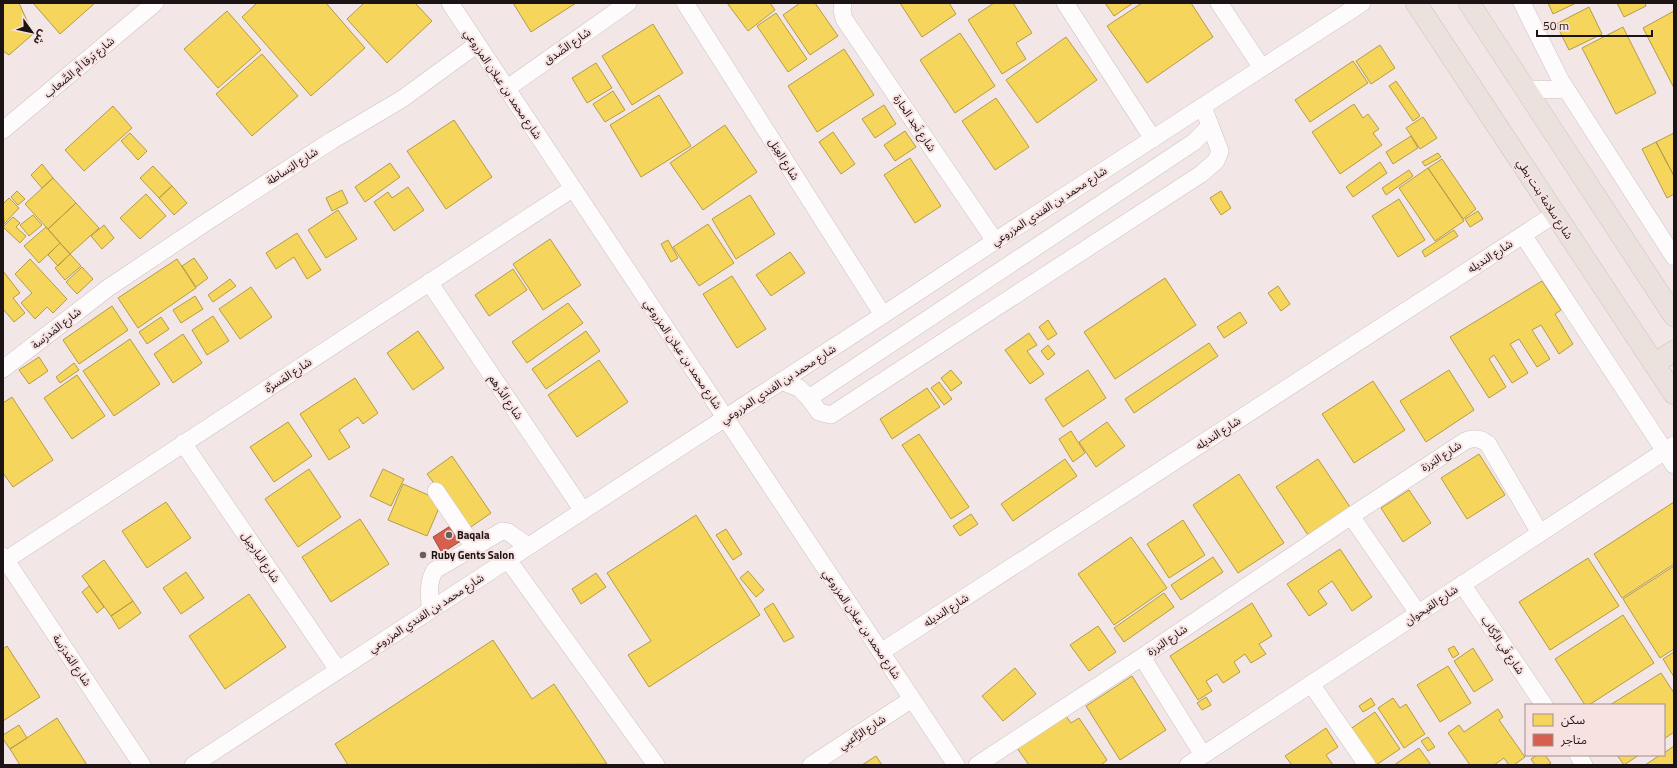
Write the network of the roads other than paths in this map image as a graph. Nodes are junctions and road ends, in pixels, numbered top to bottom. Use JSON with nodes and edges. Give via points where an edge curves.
{"nodes":[{"id":1,"x":154,"y":3,"type":"edge"},
{"id":2,"x":450,"y":3,"type":"edge"},
{"id":3,"x":628,"y":3,"type":"edge"},
{"id":4,"x":685,"y":3,"type":"edge"},
{"id":5,"x":843,"y":3,"type":"edge"},
{"id":6,"x":1065,"y":3,"type":"edge"},
{"id":7,"x":1219,"y":3,"type":"edge"},
{"id":8,"x":1362,"y":3,"type":"edge"},
{"id":9,"x":1416,"y":3,"type":"edge"},
{"id":10,"x":1469,"y":3,"type":"edge"},
{"id":11,"x":1522,"y":3,"type":"edge"},
{"id":12,"x":476,"y":45,"type":"junction"},
{"id":13,"x":1262,"y":68,"type":"junction"},
{"id":14,"x":506,"y":88,"type":"junction"},
{"id":15,"x":1525,"y":89,"type":"junction"},
{"id":16,"x":1566,"y":90,"type":"junction"},
{"id":17,"x":1203,"y":107,"type":"junction"},
{"id":18,"x":1210,"y":124,"type":"junction"},
{"id":19,"x":3,"y":130,"type":"edge"},
{"id":20,"x":1153,"y":139,"type":"junction"},
{"id":21,"x":572,"y":189,"type":"junction"},
{"id":22,"x":1555,"y":214,"type":"junction"},
{"id":23,"x":1523,"y":234,"type":"junction"},
{"id":24,"x":995,"y":241,"type":"junction"},
{"id":25,"x":1674,"y":257,"type":"edge"},
{"id":26,"x":429,"y":282,"type":"junction"},
{"id":27,"x":108,"y":288,"type":"joint"},
{"id":28,"x":883,"y":315,"type":"junction"},
{"id":29,"x":1674,"y":316,"type":"edge"},
{"id":30,"x":1674,"y":351,"type":"edge"},
{"id":31,"x":1654,"y":364,"type":"junction"},
{"id":32,"x":3,"y":369,"type":"edge"},
{"id":33,"x":782,"y":382,"type":"junction"},
{"id":34,"x":1674,"y":394,"type":"edge"},
{"id":35,"x":809,"y":398,"type":"junction"},
{"id":36,"x":726,"y":418,"type":"junction"},
{"id":37,"x":183,"y":444,"type":"junction"},
{"id":38,"x":1669,"y":448,"type":"edge"},
{"id":39,"x":1674,"y":465,"type":"edge"},
{"id":40,"x":436,"y":491,"type":"dead end"},
{"id":41,"x":583,"y":511,"type":"junction"},
{"id":42,"x":1351,"y":516,"type":"junction"},
{"id":43,"x":1540,"y":533,"type":"junction"},
{"id":44,"x":528,"y":546,"type":"junction"},
{"id":45,"x":474,"y":547,"type":"junction"},
{"id":46,"x":4,"y":559,"type":"edge"},
{"id":47,"x":508,"y":560,"type":"junction"},
{"id":48,"x":1462,"y":584,"type":"junction"},
{"id":49,"x":430,"y":610,"type":"junction"},
{"id":50,"x":1418,"y":614,"type":"junction"},
{"id":51,"x":881,"y":652,"type":"junction"},
{"id":52,"x":1142,"y":657,"type":"junction"},
{"id":53,"x":338,"y":670,"type":"junction"},
{"id":54,"x":1311,"y":684,"type":"junction"},
{"id":55,"x":912,"y":698,"type":"junction"},
{"id":56,"x":1543,"y":704,"type":"edge"},
{"id":57,"x":1202,"y":755,"type":"junction"},
{"id":58,"x":1579,"y":756,"type":"edge"},
{"id":59,"x":142,"y":765,"type":"edge"},
{"id":60,"x":193,"y":765,"type":"edge"},
{"id":61,"x":656,"y":765,"type":"edge"},
{"id":62,"x":811,"y":765,"type":"edge"},
{"id":63,"x":956,"y":765,"type":"edge"},
{"id":64,"x":977,"y":765,"type":"edge"},
{"id":65,"x":1188,"y":765,"type":"edge"},
{"id":66,"x":1367,"y":765,"type":"edge"},
{"id":67,"x":1584,"y":765,"type":"edge"}],
"edges":[{"from":1,"to":19,"type":"street","name":"شارع بَرقا أم الصَّعاب"},
{"from":2,"to":12,"type":"street","name":"شارع محمد بن عبلان المزروعي"},
{"from":3,"to":14,"type":"street","name":"شارع الصِّدق"},
{"from":4,"to":28,"type":"street","name":"شارع العِبَل"},
{"from":5,"to":24,"type":"street","name":"شارع نَجد الحارة","via":[[844,19]]},
{"from":6,"to":20,"type":"street"},
{"from":7,"to":13,"type":"street"},
{"from":8,"to":13,"type":"street","name":"شارع محمد بن الفندي المزروعي"},
{"from":9,"to":22,"type":"main road","name":"شارع سلامة بنت بطي"},
{"from":10,"to":15,"type":"main road"},
{"from":11,"to":16,"type":"street"},
{"from":12,"to":14,"type":"street","name":"شارع محمد بن عبلان المزروعي"},
{"from":12,"to":27,"type":"street","name":"شارع البَساطة","via":[[402,98],[214,216]]},
{"from":13,"to":17,"type":"street","name":"شارع محمد بن الفندي المزروعي"},
{"from":14,"to":21,"type":"street","name":"شارع محمد بن عبلان المزروعي"},
{"from":15,"to":16,"type":"street"},
{"from":15,"to":29,"type":"main road"},
{"from":16,"to":25,"type":"street"},
{"from":17,"to":18,"type":"street"},
{"from":17,"to":20,"type":"street","name":"شارع محمد بن الفندي المزروعي"},
{"from":18,"to":35,"type":"street","via":[[1194,142]]},
{"from":18,"to":35,"type":"street","via":[[1220,151],[1213,165],[1201,174],[831,415],[819,412]]},
{"from":20,"to":24,"type":"street","name":"شارع محمد بن الفندي المزروعي"},
{"from":21,"to":26,"type":"street","name":"شارع المَسرَّة"},
{"from":21,"to":36,"type":"street","name":"شارع محمد بن عبلان المزروعي"},
{"from":22,"to":23,"type":"street","name":"شارع النديله"},
{"from":22,"to":31,"type":"main road","name":"شارع سلامة بنت بطي"},
{"from":23,"to":38,"type":"street"},
{"from":23,"to":51,"type":"street","name":"شارع النديله"},
{"from":24,"to":28,"type":"street","name":"شارع محمد بن الفندي المزروعي"},
{"from":26,"to":37,"type":"street","name":"شارع المَسرَّة"},
{"from":26,"to":41,"type":"street","name":"شارع الدِّرهم"},
{"from":27,"to":32,"type":"street","name":"شارع المَدرَسة"},
{"from":28,"to":33,"type":"street","name":"شارع محمد بن الفندي المزروعي"},
{"from":30,"to":31,"type":"main road"},
{"from":31,"to":34,"type":"main road","name":"شارع سلامة بنت بطي"},
{"from":33,"to":35,"type":"street","via":[[799,388]]},
{"from":33,"to":36,"type":"street","name":"شارع محمد بن الفندي المزروعي"},
{"from":36,"to":41,"type":"street","name":"شارع محمد بن الفندي المزروعي"},
{"from":36,"to":51,"type":"street","name":"شارع محمد بن عبلان المزروعي"},
{"from":37,"to":46,"type":"street","name":"شارع المَسرَّة"},
{"from":37,"to":53,"type":"street","name":"شارع البارجِيل"},
{"from":38,"to":39,"type":"street"},
{"from":38,"to":43,"type":"street","name":"شارع القيحوان"},
{"from":40,"to":45,"type":"street"},
{"from":41,"to":44,"type":"street","name":"شارع محمد بن الفندي المزروعي"},
{"from":42,"to":43,"type":"street","name":"شارع البَرزة","via":[[1471,438],[1484,440],[1488,444]]},
{"from":42,"to":50,"type":"street"},
{"from":42,"to":52,"type":"street","name":"شارع البَرزة"},
{"from":43,"to":48,"type":"street","name":"شارع القيحوان"},
{"from":44,"to":45,"type":"street","via":[[505,531]]},
{"from":44,"to":47,"type":"street","name":"شارع محمد بن الفندي المزروعي"},
{"from":45,"to":49,"type":"street","via":[[435,570],[429,586]]},
{"from":46,"to":59,"type":"street","name":"شارع المَدرَسة"},
{"from":47,"to":49,"type":"street","name":"شارع محمد بن الفندي المزروعي"},
{"from":47,"to":61,"type":"street"},
{"from":48,"to":50,"type":"street","name":"شارع القيحوان"},
{"from":48,"to":56,"type":"street","name":"شارع فَي الرِّكاب"},
{"from":49,"to":53,"type":"street","name":"شارع محمد بن الفندي المزروعي"},
{"from":50,"to":54,"type":"street","name":"شارع القيحوان"},
{"from":51,"to":55,"type":"street","name":"شارع محمد بن عبلان المزروعي"},
{"from":52,"to":57,"type":"street","name":"شارع البَرزة"},
{"from":52,"to":64,"type":"street","name":"شارع البَرزة"},
{"from":53,"to":60,"type":"street","name":"شارع محمد بن الفندي المزروعي"},
{"from":54,"to":57,"type":"street","name":"شارع القيحوان"},
{"from":54,"to":66,"type":"street"},
{"from":55,"to":62,"type":"street","name":"شارع الرَّاعبِي"},
{"from":55,"to":63,"type":"street","name":"شارع محمد بن عبلان المزروعي"},
{"from":57,"to":65,"type":"street","name":"شارع القيحوان"},
{"from":58,"to":67,"type":"street"}]}
